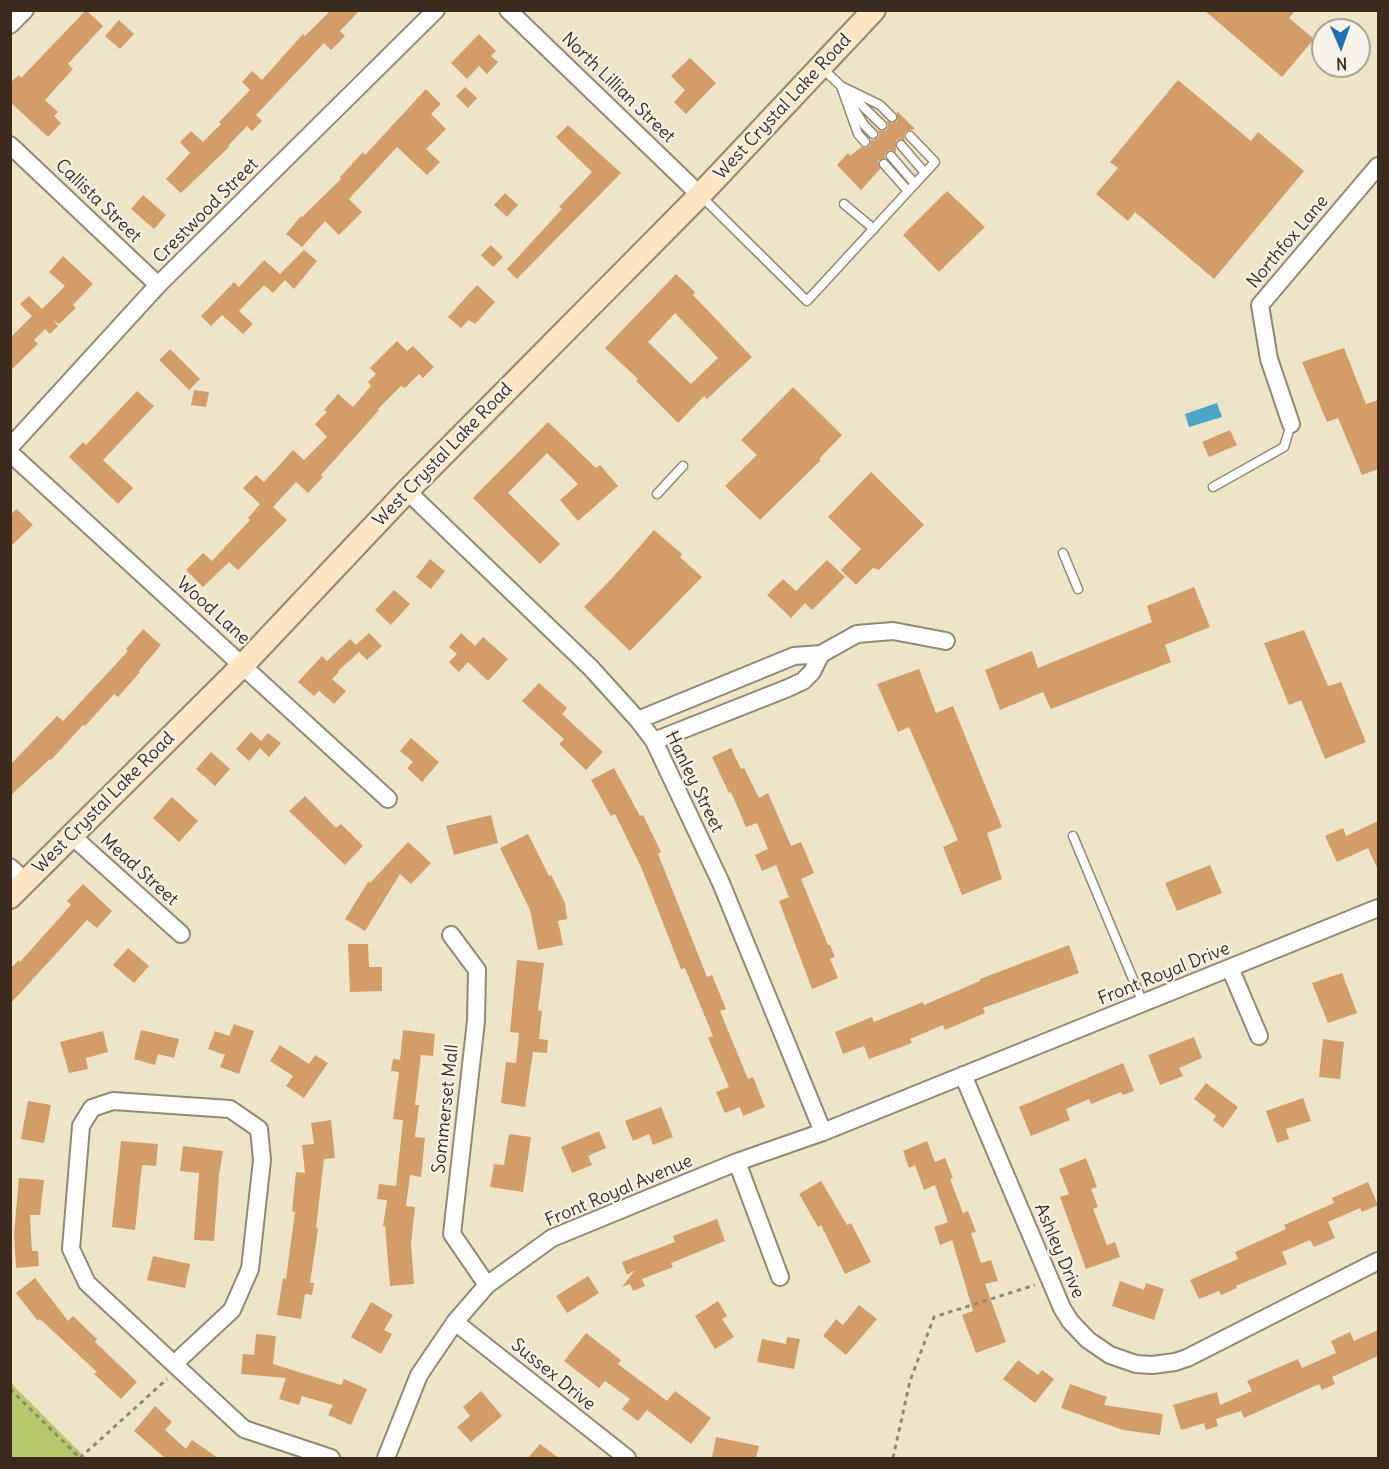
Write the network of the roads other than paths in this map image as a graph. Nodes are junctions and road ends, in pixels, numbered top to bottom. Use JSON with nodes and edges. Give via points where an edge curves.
{"nodes":[{"id":1,"x":25,"y":10,"type":"edge"},
{"id":2,"x":436,"y":10,"type":"edge"},
{"id":3,"x":508,"y":10,"type":"edge"},
{"id":4,"x":874,"y":10,"type":"edge"},
{"id":5,"x":10,"y":25,"type":"edge"},
{"id":6,"x":821,"y":67,"type":"junction"},
{"id":7,"x":841,"y":86,"type":"junction"},
{"id":8,"x":892,"y":117,"type":"dead end"},
{"id":9,"x":882,"y":125,"type":"dead end"},
{"id":10,"x":873,"y":134,"type":"dead end"},
{"id":11,"x":910,"y":136,"type":"dead end"},
{"id":12,"x":865,"y":142,"type":"dead end"},
{"id":13,"x":10,"y":145,"type":"edge"},
{"id":14,"x":901,"y":145,"type":"dead end"},
{"id":15,"x":891,"y":156,"type":"dead end"},
{"id":16,"x":884,"y":164,"type":"dead end"},
{"id":17,"x":1378,"y":166,"type":"edge"},
{"id":18,"x":925,"y":172,"type":"junction"},
{"id":19,"x":915,"y":184,"type":"junction"},
{"id":20,"x":908,"y":191,"type":"junction"},
{"id":21,"x":700,"y":195,"type":"junction"},
{"id":22,"x":844,"y":204,"type":"dead end"},
{"id":23,"x":873,"y":229,"type":"junction"},
{"id":24,"x":158,"y":285,"type":"junction"},
{"id":25,"x":1291,"y":424,"type":"joint"},
{"id":26,"x":10,"y":447,"type":"edge"},
{"id":27,"x":10,"y":453,"type":"edge"},
{"id":28,"x":683,"y":466,"type":"dead end"},
{"id":29,"x":1213,"y":487,"type":"dead end"},
{"id":30,"x":407,"y":490,"type":"junction"},
{"id":31,"x":657,"y":494,"type":"dead end"},
{"id":32,"x":1063,"y":553,"type":"dead end"},
{"id":33,"x":1078,"y":589,"type":"dead end"},
{"id":34,"x":945,"y":641,"type":"dead end"},
{"id":35,"x":821,"y":654,"type":"junction"},
{"id":36,"x":243,"y":665,"type":"junction"},
{"id":37,"x":639,"y":720,"type":"junction"},
{"id":38,"x":654,"y":741,"type":"junction"},
{"id":39,"x":388,"y":799,"type":"dead end"},
{"id":40,"x":72,"y":836,"type":"junction"},
{"id":41,"x":1073,"y":836,"type":"dead end"},
{"id":42,"x":16,"y":882,"type":"edge"},
{"id":43,"x":1378,"y":908,"type":"edge"},
{"id":44,"x":180,"y":934,"type":"dead end"},
{"id":45,"x":452,"y":935,"type":"dead end"},
{"id":46,"x":1230,"y":968,"type":"junction"},
{"id":47,"x":1143,"y":1003,"type":"junction"},
{"id":48,"x":1258,"y":1036,"type":"dead end"},
{"id":49,"x":963,"y":1075,"type":"junction"},
{"id":50,"x":823,"y":1132,"type":"junction"},
{"id":51,"x":737,"y":1162,"type":"junction"},
{"id":52,"x":1378,"y":1261,"type":"edge"},
{"id":53,"x":780,"y":1277,"type":"dead end"},
{"id":54,"x":487,"y":1286,"type":"junction"},
{"id":55,"x":455,"y":1322,"type":"junction"},
{"id":56,"x":177,"y":1366,"type":"junction"},
{"id":57,"x":331,"y":1458,"type":"edge"},
{"id":58,"x":386,"y":1458,"type":"edge"},
{"id":59,"x":627,"y":1458,"type":"edge"}],
"edges":[{"from":1,"to":5,"type":"street"},
{"from":2,"to":24,"type":"street","name":"Crestwood Street"},
{"from":3,"to":21,"type":"street","name":"North Lillian Street"},
{"from":4,"to":6,"type":"street","name":"West Crystal Lake Road"},
{"from":6,"to":7,"type":"lane"},
{"from":6,"to":21,"type":"street","name":"West Crystal Lake Road"},
{"from":7,"to":8,"type":"lane","via":[[880,105]]},
{"from":7,"to":9,"type":"lane"},
{"from":7,"to":10,"type":"lane"},
{"from":7,"to":12,"type":"lane","via":[[858,134]]},
{"from":11,"to":18,"type":"lane","via":[[935,162]]},
{"from":13,"to":24,"type":"street","name":"Callista Street"},
{"from":14,"to":18,"type":"lane"},
{"from":15,"to":19,"type":"lane"},
{"from":16,"to":20,"type":"lane"},
{"from":17,"to":25,"type":"street","name":"Northfox Lane","via":[[1260,305],[1269,359]]},
{"from":18,"to":19,"type":"lane"},
{"from":19,"to":20,"type":"lane"},
{"from":20,"to":23,"type":"lane"},
{"from":21,"to":23,"type":"lane","via":[[807,301]]},
{"from":21,"to":30,"type":"street","name":"West Crystal Lake Road"},
{"from":22,"to":23,"type":"lane"},
{"from":24,"to":26,"type":"street","name":"Crestwood Street"},
{"from":25,"to":29,"type":"lane","via":[[1284,447]]},
{"from":27,"to":36,"type":"street","name":"Wood Lane"},
{"from":28,"to":31,"type":"lane"},
{"from":30,"to":36,"type":"street","name":"West Crystal Lake Road"},
{"from":30,"to":37,"type":"street","name":"Hanley Street","via":[[591,668]]},
{"from":32,"to":33,"type":"lane"},
{"from":34,"to":35,"type":"street","via":[[893,631],[857,634]]},
{"from":35,"to":37,"type":"street","via":[[794,656]]},
{"from":35,"to":38,"type":"street","via":[[803,681]]},
{"from":36,"to":39,"type":"street","name":"Wood Lane"},
{"from":36,"to":40,"type":"street","name":"West Crystal Lake Road"},
{"from":37,"to":38,"type":"street","name":"Hanley Street"},
{"from":38,"to":50,"type":"street","name":"Hanley Street","via":[[721,883]]},
{"from":40,"to":42,"type":"street","name":"West Crystal Lake Road"},
{"from":40,"to":44,"type":"street","name":"Mead Street"},
{"from":41,"to":47,"type":"lane"},
{"from":43,"to":46,"type":"street","name":"Front Royal Drive"},
{"from":45,"to":54,"type":"street","name":"Sommerset Mall","via":[[477,970],[476,1021],[452,1233]]},
{"from":46,"to":47,"type":"street","name":"Front Royal Drive"},
{"from":46,"to":48,"type":"street"},
{"from":47,"to":49,"type":"street","name":"Front Royal Drive"},
{"from":49,"to":50,"type":"street","name":"Front Royal Avenue"},
{"from":49,"to":52,"type":"street","name":"Ashley Drive","via":[[1066,1316],[1100,1350],[1124,1361],[1152,1365],[1187,1358]]},
{"from":50,"to":51,"type":"street","name":"Front Royal Avenue"},
{"from":51,"to":53,"type":"street"},
{"from":51,"to":54,"type":"street","name":"Front Royal Avenue","via":[[552,1238]]},
{"from":54,"to":55,"type":"street","name":"Front Royal Avenue"},
{"from":55,"to":58,"type":"street","name":"Front Royal Avenue","via":[[418,1375]]},
{"from":55,"to":59,"type":"street","name":"Sussex Drive"},
{"from":56,"to":56,"type":"street","via":[[87,1283],[71,1250],[81,1126],[92,1108],[113,1101],[230,1108],[259,1129],[262,1160],[250,1269],[232,1310]]},
{"from":56,"to":57,"type":"street","via":[[244,1429]]}]}
